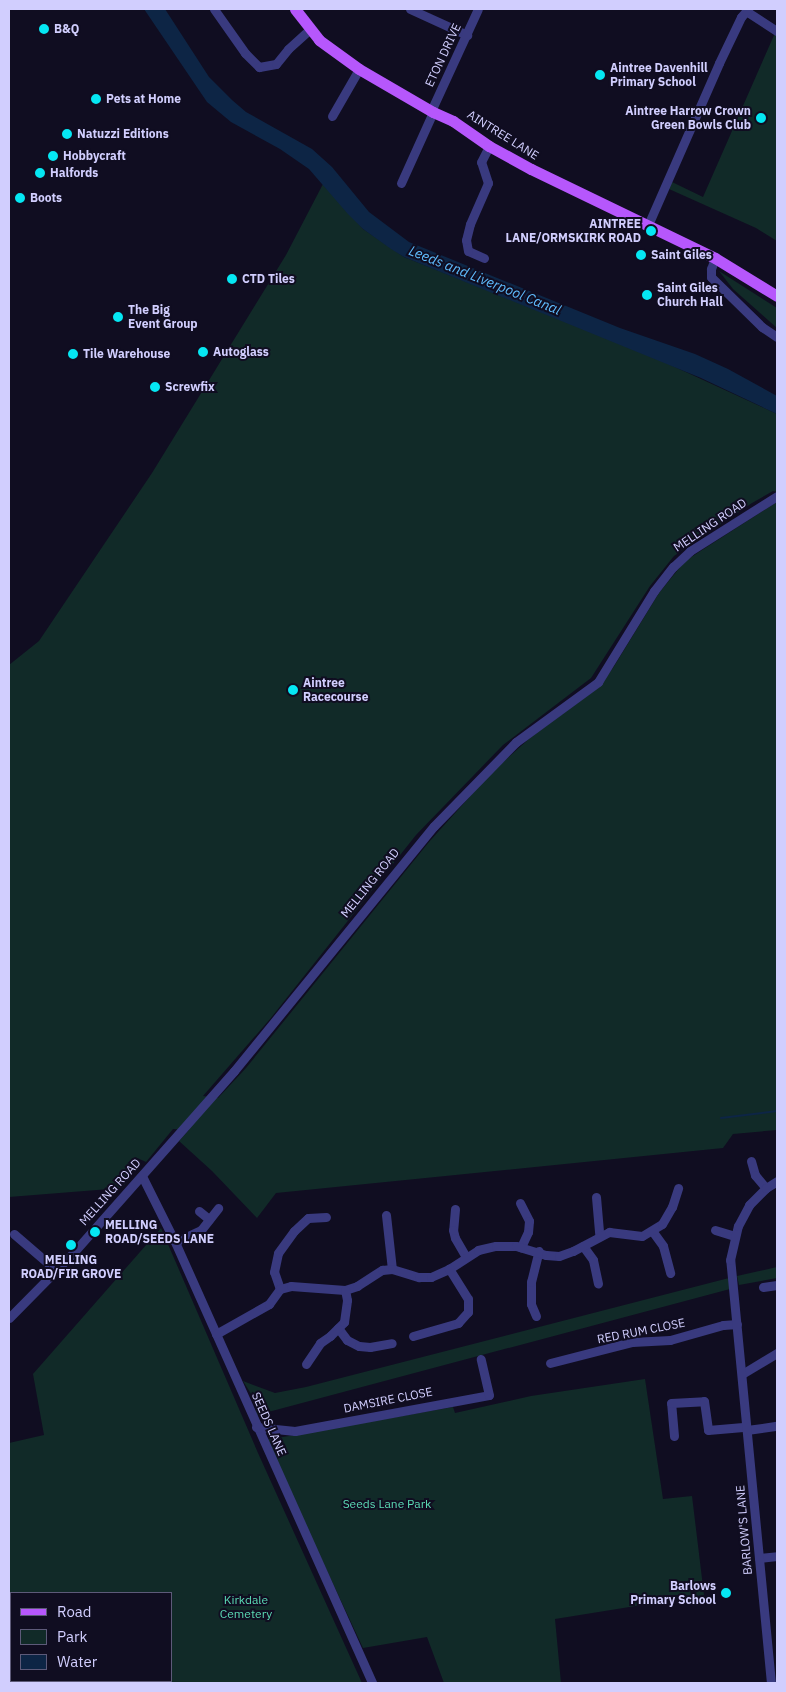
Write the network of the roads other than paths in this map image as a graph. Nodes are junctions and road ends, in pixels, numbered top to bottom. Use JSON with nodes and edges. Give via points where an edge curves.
{"nodes":[{"id":1,"x":214,"y":9,"type":"edge"},
{"id":2,"x":295,"y":9,"type":"edge"},
{"id":3,"x":410,"y":9,"type":"edge"},
{"id":4,"x":478,"y":9,"type":"edge"},
{"id":5,"x":747,"y":10,"type":"edge"},
{"id":6,"x":310,"y":29,"type":"junction"},
{"id":7,"x":777,"y":31,"type":"edge"},
{"id":8,"x":466,"y":35,"type":"junction"},
{"id":9,"x":359,"y":69,"type":"junction"},
{"id":10,"x":432,"y":112,"type":"junction"},
{"id":11,"x":332,"y":116,"type":"dead end"},
{"id":12,"x":490,"y":146,"type":"junction"},
{"id":13,"x":401,"y":183,"type":"dead end"},
{"id":14,"x":648,"y":225,"type":"junction"},
{"id":15,"x":484,"y":258,"type":"dead end"},
{"id":16,"x":715,"y":258,"type":"junction"},
{"id":17,"x":777,"y":296,"type":"edge"},
{"id":18,"x":777,"y":337,"type":"edge"},
{"id":19,"x":777,"y":496,"type":"edge"},
{"id":20,"x":751,"y":1161,"type":"dead end"},
{"id":21,"x":142,"y":1176,"type":"junction"},
{"id":22,"x":777,"y":1181,"type":"edge"},
{"id":23,"x":678,"y":1188,"type":"dead end"},
{"id":24,"x":766,"y":1188,"type":"junction"},
{"id":25,"x":596,"y":1197,"type":"dead end"},
{"id":26,"x":520,"y":1203,"type":"dead end"},
{"id":27,"x":218,"y":1208,"type":"dead end"},
{"id":28,"x":455,"y":1209,"type":"dead end"},
{"id":29,"x":199,"y":1211,"type":"dead end"},
{"id":30,"x":386,"y":1215,"type":"dead end"},
{"id":31,"x":326,"y":1217,"type":"dead end"},
{"id":32,"x":210,"y":1219,"type":"junction"},
{"id":33,"x":715,"y":1230,"type":"dead end"},
{"id":34,"x":652,"y":1232,"type":"junction"},
{"id":35,"x":14,"y":1234,"type":"dead end"},
{"id":36,"x":599,"y":1235,"type":"junction"},
{"id":37,"x":736,"y":1236,"type":"junction"},
{"id":38,"x":175,"y":1242,"type":"junction"},
{"id":39,"x":521,"y":1246,"type":"junction"},
{"id":40,"x":582,"y":1246,"type":"junction"},
{"id":41,"x":539,"y":1251,"type":"junction"},
{"id":42,"x":466,"y":1257,"type":"junction"},
{"id":43,"x":450,"y":1268,"type":"junction"},
{"id":44,"x":392,"y":1269,"type":"junction"},
{"id":45,"x":56,"y":1270,"type":"junction"},
{"id":46,"x":670,"y":1273,"type":"dead end"},
{"id":47,"x":598,"y":1283,"type":"dead end"},
{"id":48,"x":777,"y":1285,"type":"edge"},
{"id":49,"x":763,"y":1287,"type":"dead end"},
{"id":50,"x":280,"y":1289,"type":"junction"},
{"id":51,"x":345,"y":1290,"type":"junction"},
{"id":52,"x":536,"y":1316,"type":"dead end"},
{"id":53,"x":9,"y":1318,"type":"edge"},
{"id":54,"x":737,"y":1324,"type":"junction"},
{"id":55,"x":338,"y":1328,"type":"junction"},
{"id":56,"x":216,"y":1334,"type":"junction"},
{"id":57,"x":413,"y":1336,"type":"dead end"},
{"id":58,"x":392,"y":1343,"type":"dead end"},
{"id":59,"x":777,"y":1353,"type":"edge"},
{"id":60,"x":481,"y":1360,"type":"dead end"},
{"id":61,"x":550,"y":1363,"type":"dead end"},
{"id":62,"x":306,"y":1364,"type":"dead end"},
{"id":63,"x":742,"y":1374,"type":"junction"},
{"id":64,"x":777,"y":1426,"type":"edge"},
{"id":65,"x":256,"y":1428,"type":"junction"},
{"id":66,"x":747,"y":1428,"type":"junction"},
{"id":67,"x":674,"y":1436,"type":"dead end"},
{"id":68,"x":777,"y":1556,"type":"edge"},
{"id":69,"x":758,"y":1558,"type":"junction"},
{"id":70,"x":372,"y":1683,"type":"edge"},
{"id":71,"x":771,"y":1683,"type":"edge"}],
"edges":[{"from":1,"to":6,"type":"street","via":[[244,53],[259,67],[276,64]]},
{"from":2,"to":6,"type":"main road","name":"AINTREE LANE"},
{"from":3,"to":8,"type":"street"},
{"from":4,"to":8,"type":"street","name":"ETON DRIVE"},
{"from":5,"to":7,"type":"street"},
{"from":5,"to":14,"type":"street"},
{"from":6,"to":9,"type":"main road","name":"AINTREE LANE","via":[[330,49]]},
{"from":8,"to":10,"type":"street","name":"ETON DRIVE"},
{"from":9,"to":10,"type":"main road","name":"AINTREE LANE"},
{"from":9,"to":11,"type":"street"},
{"from":10,"to":12,"type":"main road","name":"AINTREE LANE","via":[[453,121]]},
{"from":10,"to":13,"type":"street","name":"ETON DRIVE"},
{"from":12,"to":14,"type":"main road","name":"AINTREE LANE","via":[[561,185]]},
{"from":12,"to":15,"type":"street","via":[[481,162],[488,183],[466,240],[468,251]]},
{"from":14,"to":16,"type":"main road","name":"AINTREE LANE"},
{"from":16,"to":17,"type":"main road","name":"AINTREE LANE"},
{"from":16,"to":18,"type":"street","via":[[710,277],[762,327]]},
{"from":19,"to":21,"type":"street","name":"MELLING ROAD","via":[[679,560],[654,591],[598,682],[516,742],[434,826],[258,1044]]},
{"from":20,"to":24,"type":"street"},
{"from":21,"to":38,"type":"street","name":"SEEDS LANE"},
{"from":21,"to":45,"type":"street","name":"MELLING ROAD"},
{"from":22,"to":24,"type":"street","name":"BARLOW'S LANE"},
{"from":23,"to":34,"type":"street","via":[[662,1224]]},
{"from":24,"to":37,"type":"street","name":"BARLOW'S LANE","via":[[749,1205]]},
{"from":25,"to":36,"type":"street"},
{"from":26,"to":39,"type":"street","via":[[529,1221]]},
{"from":27,"to":32,"type":"street"},
{"from":28,"to":42,"type":"street","via":[[453,1230]]},
{"from":29,"to":32,"type":"street"},
{"from":30,"to":44,"type":"street"},
{"from":31,"to":50,"type":"street","via":[[308,1218],[278,1253],[274,1272]]},
{"from":32,"to":38,"type":"street","via":[[201,1230]]},
{"from":33,"to":37,"type":"street"},
{"from":34,"to":36,"type":"street","via":[[642,1236],[609,1232]]},
{"from":34,"to":46,"type":"street","via":[[663,1246]]},
{"from":35,"to":45,"type":"street"},
{"from":36,"to":40,"type":"street"},
{"from":37,"to":54,"type":"street","name":"BARLOW'S LANE","via":[[730,1260]]},
{"from":38,"to":56,"type":"street","name":"SEEDS LANE"},
{"from":39,"to":41,"type":"street"},
{"from":39,"to":42,"type":"street","via":[[496,1246]]},
{"from":40,"to":41,"type":"street","via":[[559,1256]]},
{"from":40,"to":47,"type":"street","via":[[593,1260]]},
{"from":41,"to":52,"type":"street","via":[[531,1282],[531,1304]]},
{"from":42,"to":43,"type":"street"},
{"from":43,"to":44,"type":"street","via":[[431,1277]]},
{"from":43,"to":57,"type":"street","via":[[468,1299],[468,1312],[458,1323]]},
{"from":44,"to":51,"type":"street","via":[[382,1270]]},
{"from":45,"to":53,"type":"street","name":"MELLING ROAD"},
{"from":48,"to":49,"type":"street"},
{"from":50,"to":51,"type":"street","via":[[304,1286]]},
{"from":50,"to":56,"type":"street","via":[[269,1304]]},
{"from":51,"to":55,"type":"street","via":[[347,1314]]},
{"from":54,"to":61,"type":"street","name":"RED RUM CLOSE","via":[[670,1340],[632,1342]]},
{"from":54,"to":63,"type":"street","name":"BARLOW'S LANE"},
{"from":55,"to":58,"type":"street","via":[[347,1340],[359,1346]]},
{"from":55,"to":62,"type":"street","via":[[314,1349]]},
{"from":56,"to":65,"type":"street","name":"SEEDS LANE"},
{"from":59,"to":63,"type":"street"},
{"from":60,"to":65,"type":"street","name":"DAMSIRE CLOSE","via":[[489,1395],[295,1431]]},
{"from":63,"to":66,"type":"street","name":"BARLOW'S LANE"},
{"from":64,"to":66,"type":"street"},
{"from":65,"to":70,"type":"street","name":"SEEDS LANE"},
{"from":66,"to":67,"type":"street","via":[[708,1430],[704,1401],[672,1403]]},
{"from":66,"to":69,"type":"street","name":"BARLOW'S LANE"},
{"from":68,"to":69,"type":"street"},
{"from":69,"to":71,"type":"street","name":"BARLOW'S LANE"}]}
